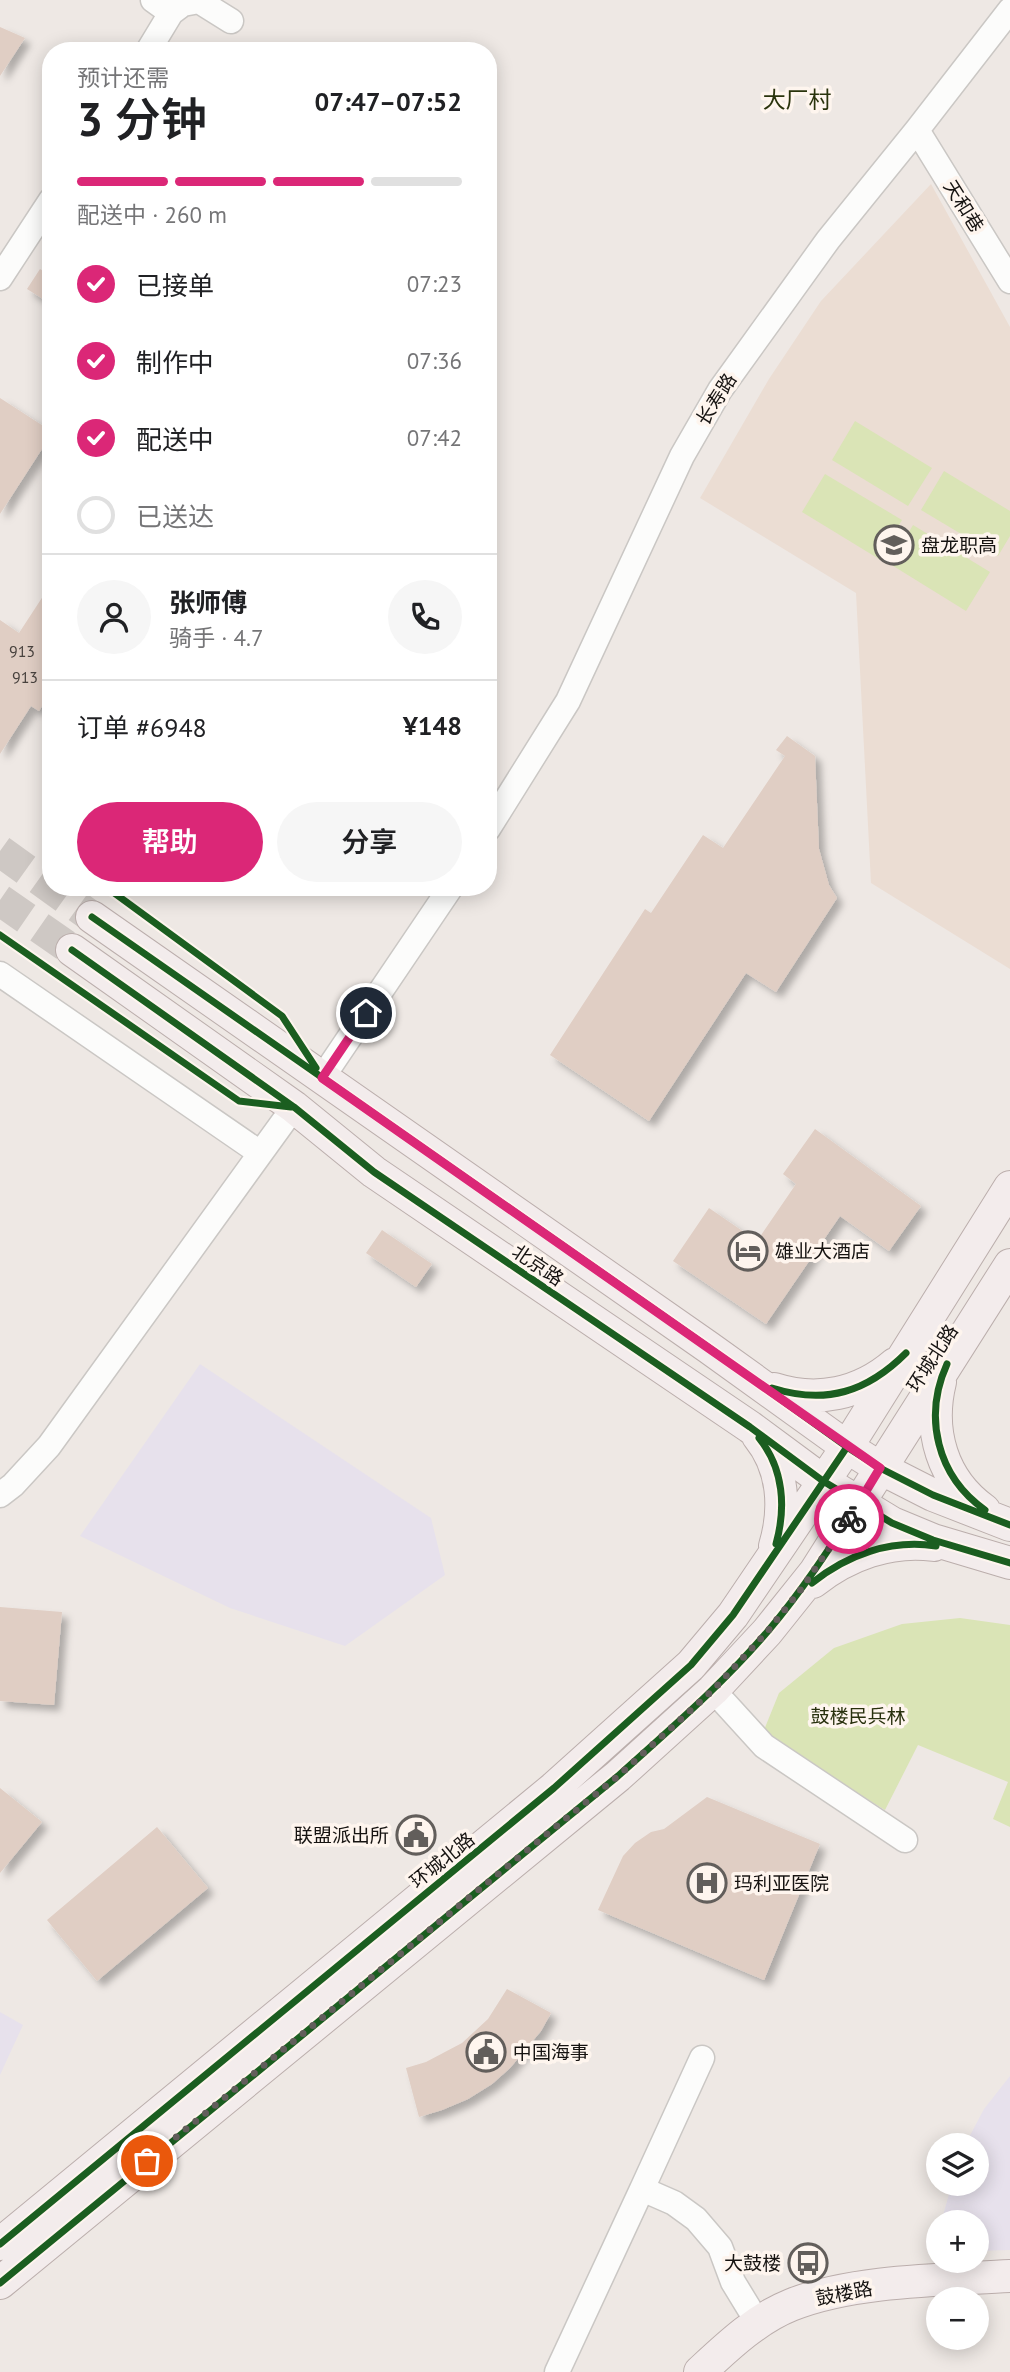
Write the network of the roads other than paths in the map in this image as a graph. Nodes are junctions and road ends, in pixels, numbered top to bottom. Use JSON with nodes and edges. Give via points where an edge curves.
{"nodes":[{"id":1,"x":162,"y":7,"type":"edge"},
{"id":2,"x":1010,"y":10,"type":"edge"},
{"id":3,"x":232,"y":21,"type":"dead end"},
{"id":4,"x":151,"y":42,"type":"edge"},
{"id":5,"x":917,"y":130,"type":"junction"},
{"id":6,"x":42,"y":214,"type":"edge"},
{"id":7,"x":0,"y":278,"type":"edge"},
{"id":8,"x":1010,"y":281,"type":"edge"},
{"id":9,"x":497,"y":815,"type":"edge"},
{"id":10,"x":445,"y":896,"type":"edge"},
{"id":11,"x":92,"y":917,"type":"tunnel mouth"},
{"id":12,"x":72,"y":950,"type":"tunnel mouth"},
{"id":13,"x":0,"y":974,"type":"edge"},
{"id":14,"x":322,"y":1078,"type":"junction"},
{"id":15,"x":293,"y":1107,"type":"junction"},
{"id":16,"x":260,"y":1153,"type":"junction"},
{"id":17,"x":1010,"y":1187,"type":"edge"},
{"id":18,"x":1010,"y":1265,"type":"edge"},
{"id":19,"x":906,"y":1353,"type":"junction"},
{"id":20,"x":947,"y":1364,"type":"junction"},
{"id":21,"x":762,"y":1385,"type":"junction"},
{"id":22,"x":750,"y":1427,"type":"junction"},
{"id":23,"x":847,"y":1447,"type":"junction"},
{"id":24,"x":880,"y":1468,"type":"junction"},
{"id":25,"x":823,"y":1481,"type":"junction"},
{"id":26,"x":0,"y":1495,"type":"edge"},
{"id":27,"x":858,"y":1504,"type":"junction"},
{"id":28,"x":1008,"y":1524,"type":"edge"},
{"id":29,"x":970,"y":1552,"type":"junction"},
{"id":30,"x":772,"y":1559,"type":"junction"},
{"id":31,"x":1010,"y":1563,"type":"edge"},
{"id":32,"x":789,"y":1605,"type":"junction"},
{"id":33,"x":713,"y":1690,"type":"junction"},
{"id":34,"x":905,"y":1840,"type":"dead end"},
{"id":35,"x":702,"y":2058,"type":"dead end"},
{"id":36,"x":642,"y":2189,"type":"junction"},
{"id":37,"x":0,"y":2244,"type":"edge"},
{"id":38,"x":1010,"y":2276,"type":"edge"},
{"id":39,"x":0,"y":2283,"type":"edge"},
{"id":40,"x":1010,"y":2292,"type":"edge"},
{"id":41,"x":758,"y":2323,"type":"junction"},
{"id":42,"x":557,"y":2372,"type":"edge"},
{"id":43,"x":700,"y":2372,"type":"edge"},
{"id":44,"x":723,"y":2372,"type":"edge"}],
"edges":[{"from":1,"to":3,"type":"street","via":[[199,1]]},
{"from":1,"to":4,"type":"street"},
{"from":2,"to":5,"type":"street","name":"长寿路"},
{"from":5,"to":8,"type":"street","name":"天和巷"},
{"from":5,"to":9,"type":"street","name":"长寿路","via":[[828,240],[720,390],[682,456],[568,701]]},
{"from":6,"to":7,"type":"street"},
{"from":10,"to":14,"type":"street"},
{"from":11,"to":14,"type":"main road","name":"北京路"},
{"from":12,"to":15,"type":"main road","name":"北京路"},
{"from":13,"to":16,"type":"street"},
{"from":14,"to":21,"type":"main road","name":"北京路"},
{"from":15,"to":16,"type":"street"},
{"from":15,"to":22,"type":"main road","name":"北京路","via":[[374,1172]]},
{"from":16,"to":26,"type":"street","via":[[49,1446]]},
{"from":17,"to":19,"type":"main road","name":"环城北路"},
{"from":18,"to":20,"type":"main road","name":"环城北路"},
{"from":19,"to":21,"type":"main road","via":[[880,1376],[833,1395],[800,1395]]},
{"from":19,"to":23,"type":"main road","name":"环城北路"},
{"from":20,"to":24,"type":"main road","name":"环城北路"},
{"from":20,"to":28,"type":"main road","via":[[935,1408],[944,1461],[976,1504]]},
{"from":21,"to":23,"type":"main road","name":"北京路"},
{"from":22,"to":25,"type":"main road","name":"北京路"},
{"from":22,"to":30,"type":"main road","via":[[772,1458],[782,1493],[781,1526]]},
{"from":23,"to":24,"type":"main road","name":"北京路"},
{"from":23,"to":25,"type":"main road","name":"环城北路"},
{"from":24,"to":27,"type":"main road","name":"环城北路"},
{"from":24,"to":28,"type":"main road","name":"北京路"},
{"from":25,"to":27,"type":"main road","name":"北京路"},
{"from":25,"to":30,"type":"main road","name":"环城北路"},
{"from":27,"to":29,"type":"main road","name":"北京路","via":[[892,1523]]},
{"from":27,"to":32,"type":"main road","name":"环城北路"},
{"from":29,"to":31,"type":"main road","name":"北京路"},
{"from":29,"to":32,"type":"main road","via":[[926,1544],[865,1552],[826,1572]]},
{"from":30,"to":37,"type":"main road","name":"环城北路","via":[[691,1665],[554,1788]]},
{"from":32,"to":33,"type":"main road","name":"环城北路"},
{"from":33,"to":34,"type":"street","via":[[764,1746]]},
{"from":33,"to":39,"type":"main road","name":"环城北路","via":[[618,1776]]},
{"from":35,"to":36,"type":"street"},
{"from":36,"to":41,"type":"street","via":[[696,2219],[720,2247],[733,2283]]},
{"from":36,"to":42,"type":"street"},
{"from":38,"to":41,"type":"main road","name":"鼓楼路","via":[[829,2294],[790,2305]]},
{"from":40,"to":44,"type":"main road","name":"鼓楼路","via":[[832,2309],[770,2332]]},
{"from":41,"to":43,"type":"main road","name":"鼓楼路"}]}
